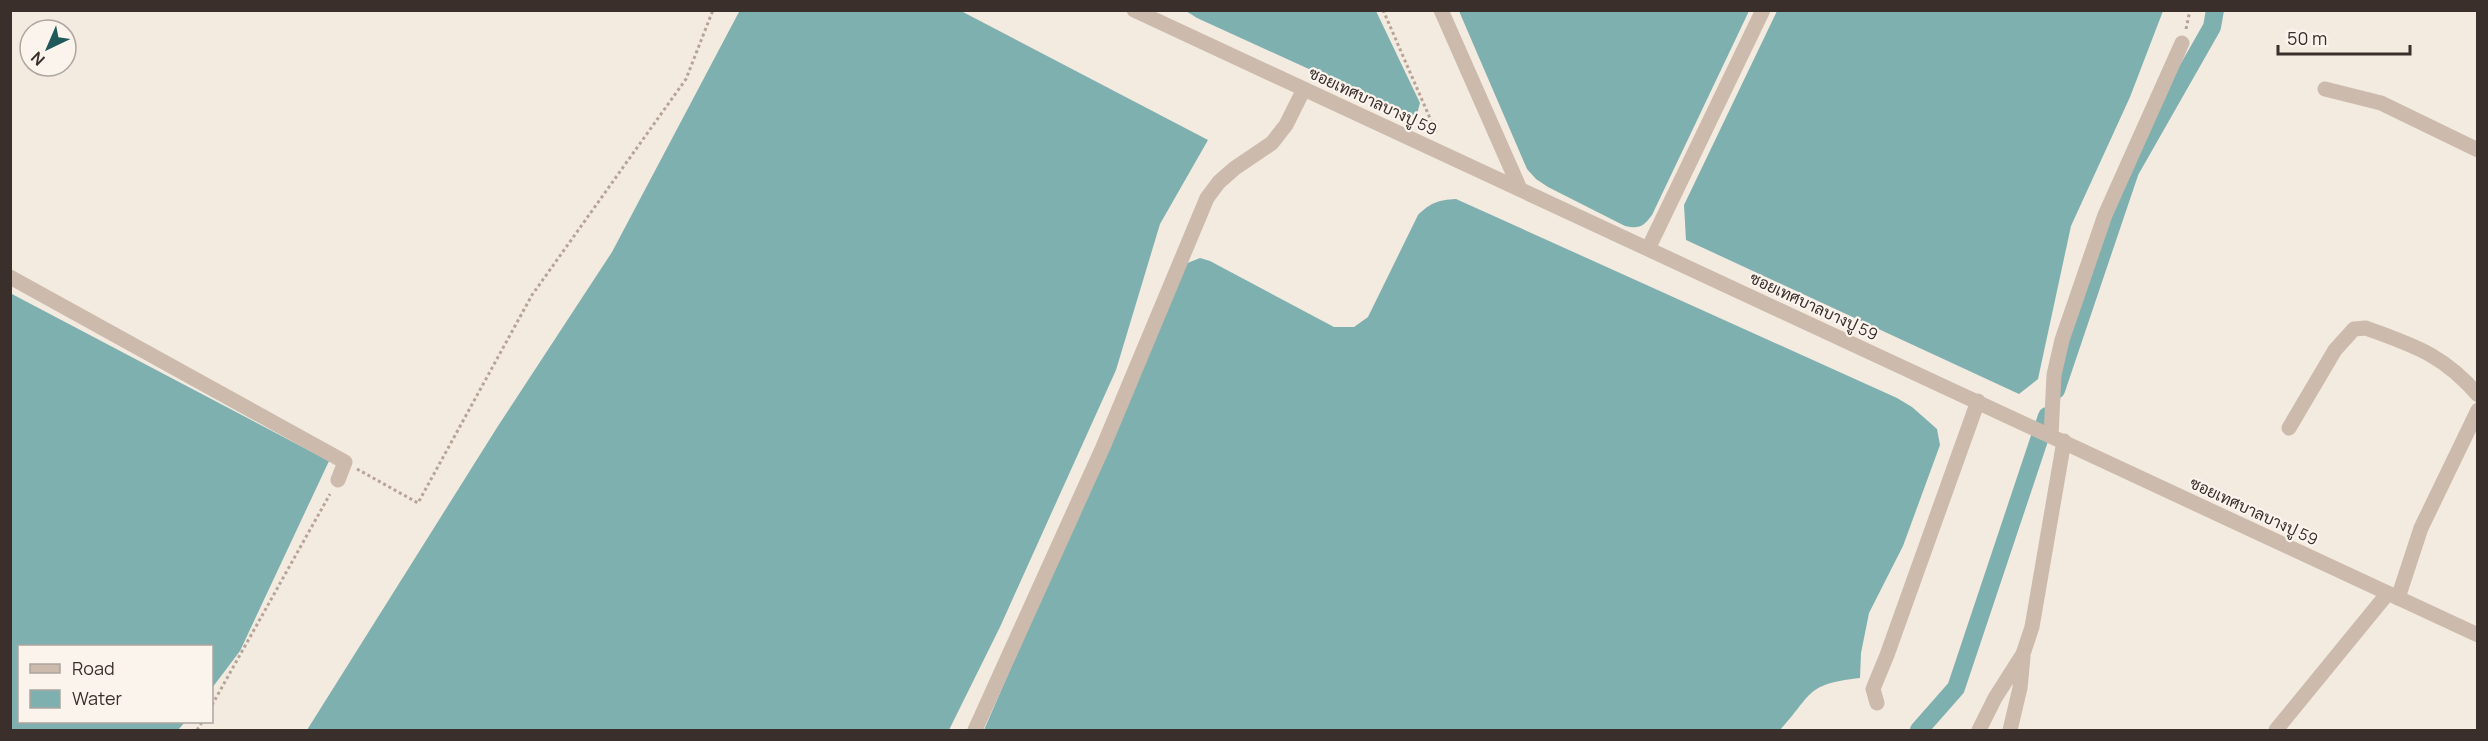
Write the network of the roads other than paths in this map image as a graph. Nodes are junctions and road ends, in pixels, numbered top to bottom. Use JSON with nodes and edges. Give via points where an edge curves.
{"nodes":[{"id":1,"x":1134,"y":10,"type":"edge"},
{"id":2,"x":1441,"y":10,"type":"edge"},
{"id":3,"x":1764,"y":10,"type":"edge"},
{"id":4,"x":2182,"y":43,"type":"dead end"},
{"id":5,"x":1304,"y":89,"type":"junction"},
{"id":6,"x":2325,"y":89,"type":"dead end"},
{"id":7,"x":2478,"y":150,"type":"edge"},
{"id":8,"x":1520,"y":189,"type":"junction"},
{"id":9,"x":1648,"y":249,"type":"junction"},
{"id":10,"x":10,"y":277,"type":"edge"},
{"id":11,"x":2478,"y":395,"type":"edge"},
{"id":12,"x":1978,"y":401,"type":"junction"},
{"id":13,"x":2478,"y":410,"type":"edge"},
{"id":14,"x":2289,"y":428,"type":"dead end"},
{"id":15,"x":2058,"y":438,"type":"junction"},
{"id":16,"x":338,"y":480,"type":"road end"},
{"id":17,"x":2393,"y":596,"type":"junction"},
{"id":18,"x":2478,"y":635,"type":"edge"},
{"id":19,"x":2023,"y":654,"type":"junction"},
{"id":20,"x":1877,"y":703,"type":"dead end"},
{"id":21,"x":975,"y":730,"type":"edge"},
{"id":22,"x":1980,"y":730,"type":"edge"},
{"id":23,"x":2010,"y":730,"type":"edge"},
{"id":24,"x":2276,"y":730,"type":"edge"}],
"edges":[{"from":1,"to":5,"type":"street","name":"ซอยเทศบาลบางปู 59"},
{"from":2,"to":8,"type":"street"},
{"from":3,"to":9,"type":"street"},
{"from":4,"to":15,"type":"street","via":[[2104,215],[2066,329],[2054,375]]},
{"from":5,"to":8,"type":"street","name":"ซอยเทศบาลบางปู 59"},
{"from":5,"to":21,"type":"street","via":[[1272,143],[1235,168],[1207,198],[1102,447]]},
{"from":6,"to":7,"type":"street","via":[[2381,103]]},
{"from":8,"to":9,"type":"street","name":"ซอยเทศบาลบางปู 59"},
{"from":9,"to":12,"type":"street","name":"ซอยเทศบาลบางปู 59"},
{"from":10,"to":16,"type":"street","via":[[345,462]]},
{"from":11,"to":14,"type":"street","via":[[2438,357],[2366,328],[2354,329],[2335,350]]},
{"from":12,"to":15,"type":"street","name":"ซอยเทศบาลบางปู 59"},
{"from":12,"to":20,"type":"street","via":[[1873,689]]},
{"from":13,"to":17,"type":"street"},
{"from":15,"to":17,"type":"street","name":"ซอยเทศบาลบางปู 59"},
{"from":15,"to":19,"type":"street","via":[[2032,627]]},
{"from":17,"to":18,"type":"street","name":"ซอยเทศบาลบางปู 59"},
{"from":17,"to":24,"type":"street"},
{"from":19,"to":22,"type":"street"},
{"from":19,"to":23,"type":"street"}]}
